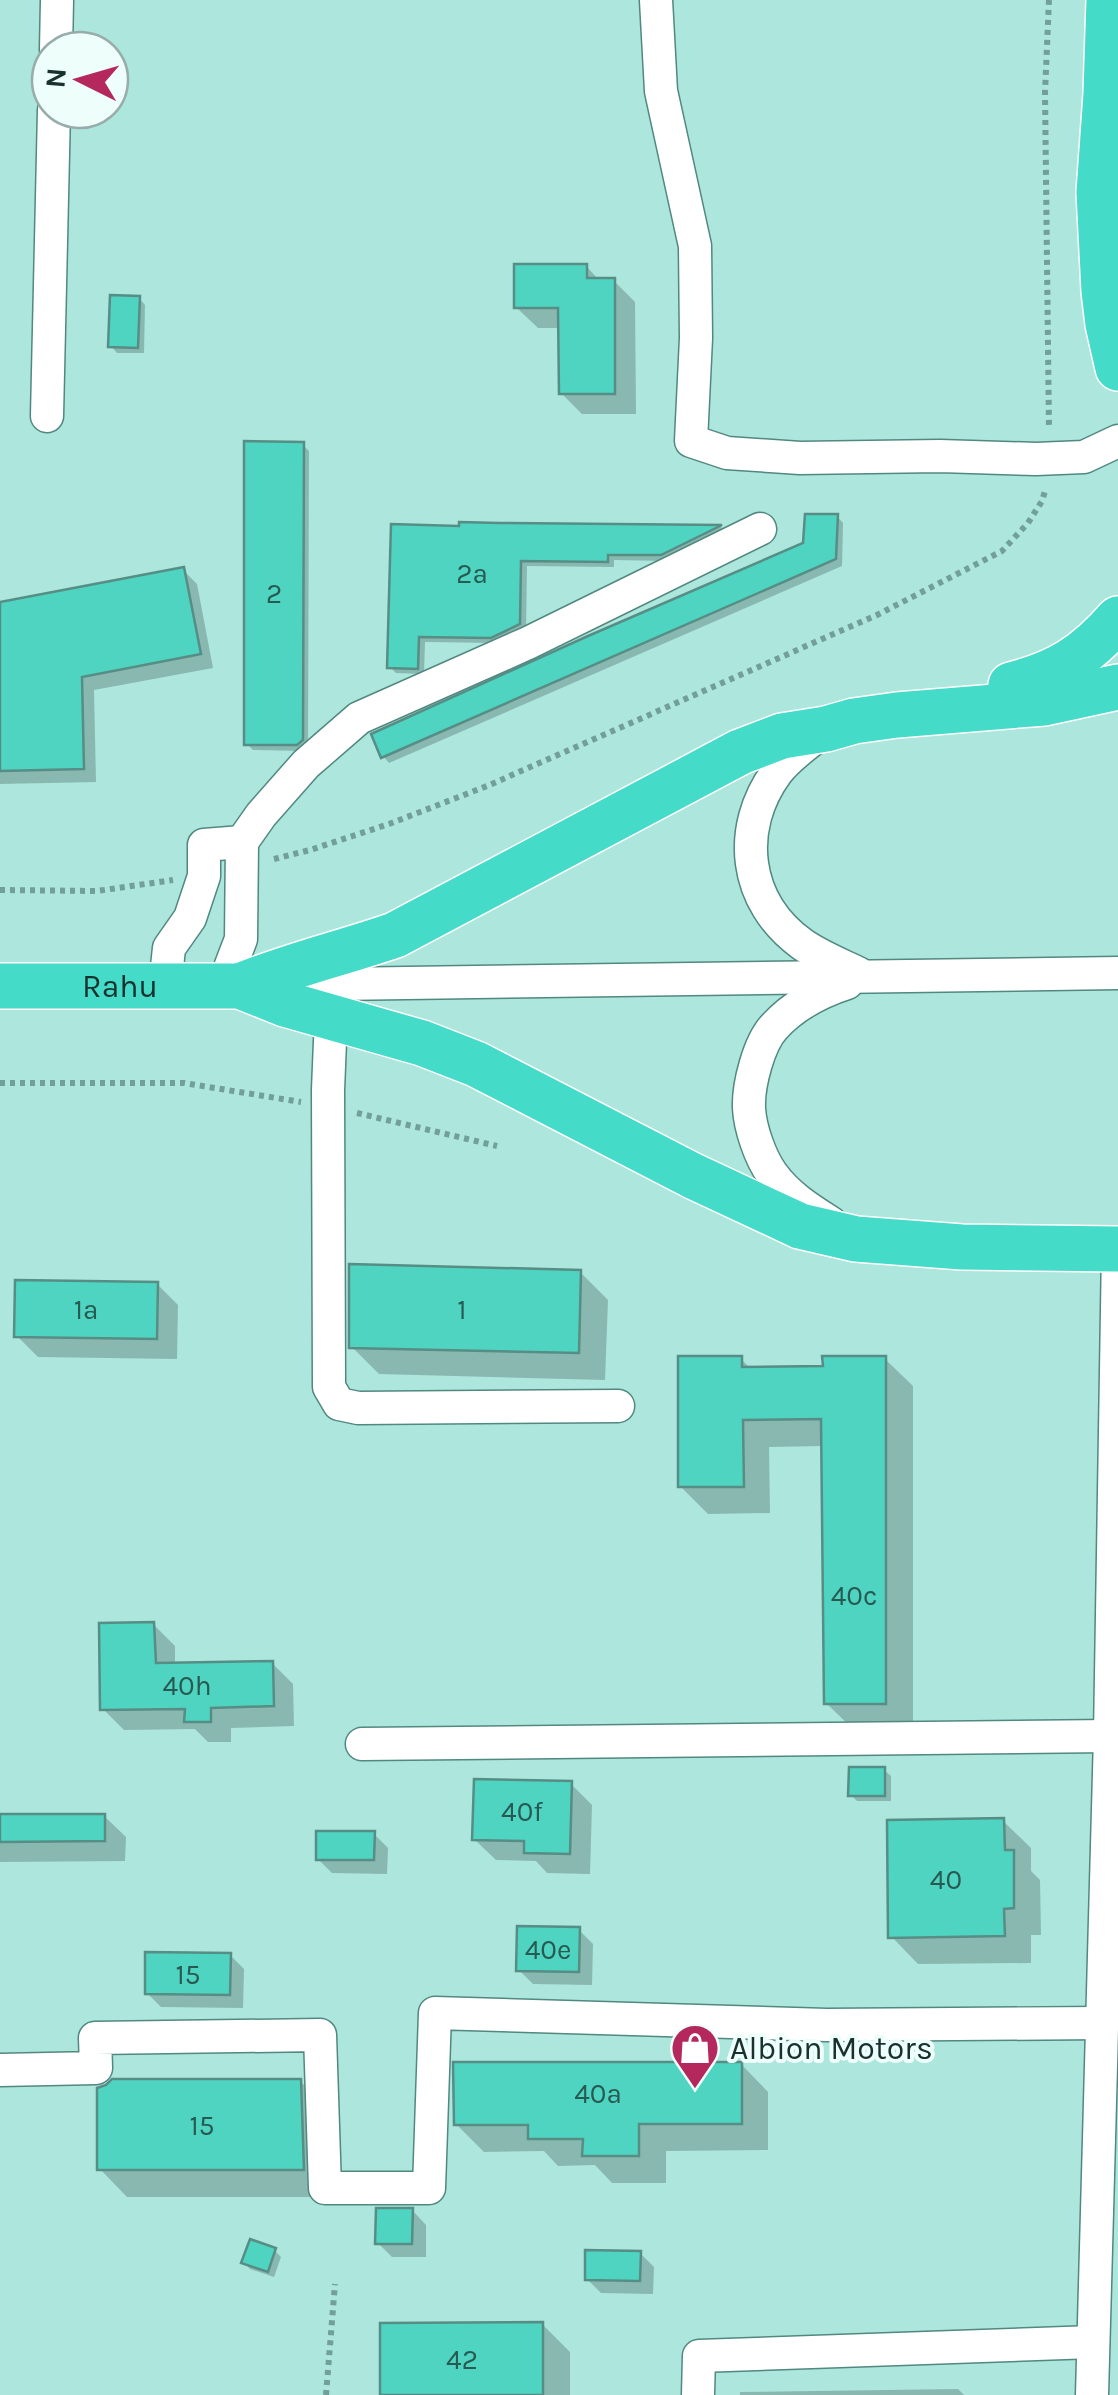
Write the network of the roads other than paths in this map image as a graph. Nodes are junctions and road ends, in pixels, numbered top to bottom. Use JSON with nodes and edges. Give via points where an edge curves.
{"nodes":[{"id":1,"x":57,"y":0,"type":"edge"},
{"id":2,"x":656,"y":0,"type":"edge"},
{"id":3,"x":1109,"y":0,"type":"edge"},
{"id":4,"x":56,"y":30,"type":"edge"},
{"id":5,"x":1108,"y":127,"type":"edge"},
{"id":6,"x":54,"y":130,"type":"edge"},
{"id":7,"x":1118,"y":256,"type":"edge"},
{"id":8,"x":1118,"y":368,"type":"edge"},
{"id":9,"x":47,"y":416,"type":"dead end"},
{"id":10,"x":1118,"y":441,"type":"edge"},
{"id":11,"x":760,"y":530,"type":"dead end"},
{"id":12,"x":1118,"y":619,"type":"edge"},
{"id":13,"x":1118,"y":687,"type":"edge"},
{"id":14,"x":918,"y":713,"type":"junction"},
{"id":15,"x":826,"y":729,"type":"junction"},
{"id":16,"x":242,"y":842,"type":"junction"},
{"id":17,"x":241,"y":939,"type":"junction"},
{"id":18,"x":282,"y":969,"type":"junction"},
{"id":19,"x":1118,"y":973,"type":"edge"},
{"id":20,"x":866,"y":976,"type":"junction"},
{"id":21,"x":0,"y":986,"type":"edge"},
{"id":22,"x":166,"y":986,"type":"junction"},
{"id":23,"x":231,"y":986,"type":"junction"},
{"id":24,"x":331,"y":1017,"type":"junction"},
{"id":25,"x":856,"y":1239,"type":"junction"},
{"id":26,"x":1118,"y":1249,"type":"edge"},
{"id":27,"x":618,"y":1406,"type":"dead end"},
{"id":28,"x":1110,"y":1736,"type":"junction"},
{"id":29,"x":362,"y":1744,"type":"dead end"},
{"id":30,"x":1102,"y":2023,"type":"junction"},
{"id":31,"x":0,"y":2070,"type":"edge"},
{"id":32,"x":1093,"y":2342,"type":"junction"},
{"id":33,"x":698,"y":2395,"type":"edge"},
{"id":34,"x":1092,"y":2395,"type":"edge"}],
"edges":[{"from":1,"to":4,"type":"street"},
{"from":2,"to":10,"type":"street","via":[[661,91],[695,246],[691,441],[727,454],[800,458],[1036,459],[1084,457]]},
{"from":3,"to":5,"type":"highway"},
{"from":5,"to":7,"type":"highway"},
{"from":5,"to":8,"type":"highway","via":[[1099,192],[1104,291]]},
{"from":6,"to":9,"type":"street"},
{"from":11,"to":16,"type":"street","via":[[359,718],[306,764]]},
{"from":12,"to":14,"type":"highway","via":[[1070,663]]},
{"from":13,"to":14,"type":"highway","via":[[1044,703]]},
{"from":14,"to":15,"type":"highway"},
{"from":15,"to":18,"type":"highway","via":[[740,752],[395,935]]},
{"from":15,"to":20,"type":"street","via":[[780,768],[760,798],[751,863],[776,920],[801,943]]},
{"from":16,"to":17,"type":"street"},
{"from":16,"to":22,"type":"street","via":[[204,844],[204,876],[190,918],[169,948]]},
{"from":17,"to":18,"type":"street"},
{"from":17,"to":23,"type":"street"},
{"from":18,"to":23,"type":"highway"},
{"from":19,"to":20,"type":"street"},
{"from":20,"to":23,"type":"street"},
{"from":20,"to":25,"type":"street","via":[[796,1006],[771,1030],[756,1062],[749,1107],[770,1172],[798,1202]]},
{"from":21,"to":22,"type":"highway","name":"Rahu"},
{"from":22,"to":23,"type":"highway","name":"Rahu"},
{"from":23,"to":24,"type":"highway"},
{"from":24,"to":25,"type":"highway","via":[[476,1064],[758,1208]]},
{"from":24,"to":27,"type":"street","via":[[329,1387],[339,1404]]},
{"from":25,"to":26,"type":"highway"},
{"from":26,"to":28,"type":"street"},
{"from":28,"to":29,"type":"street"},
{"from":28,"to":30,"type":"street"},
{"from":30,"to":31,"type":"street","via":[[827,2025],[435,2013],[429,2188],[325,2188],[320,2034],[95,2038],[96,2068]]},
{"from":30,"to":32,"type":"street"},
{"from":32,"to":33,"type":"street","via":[[699,2356]]},
{"from":32,"to":34,"type":"street"}]}
